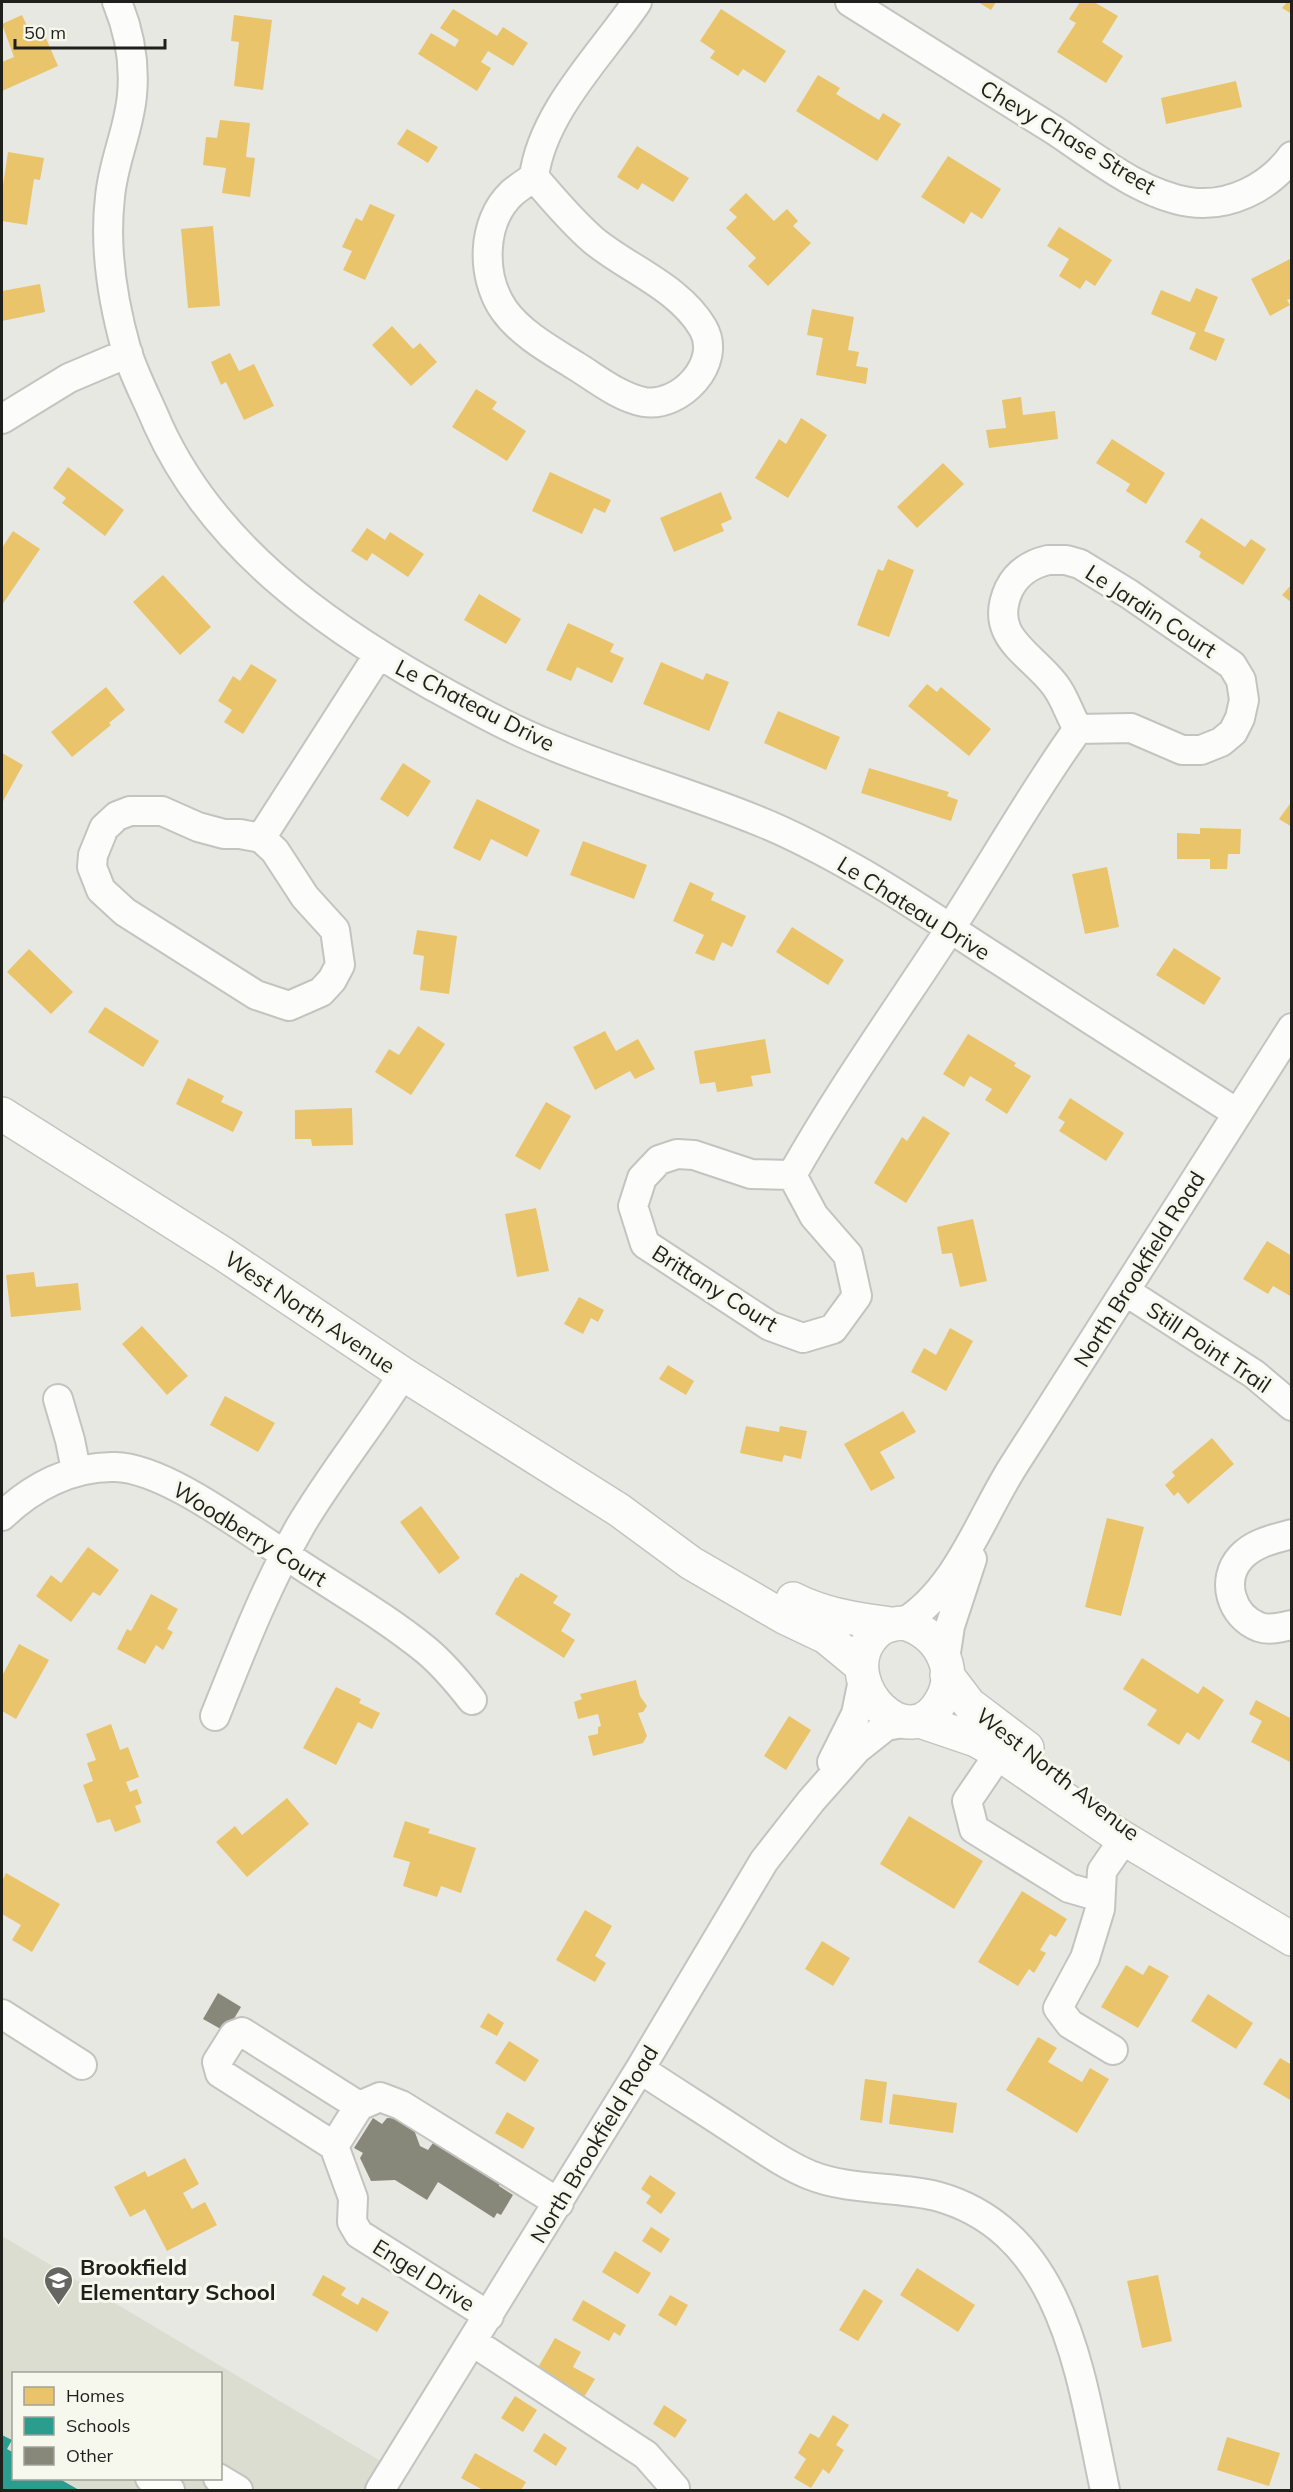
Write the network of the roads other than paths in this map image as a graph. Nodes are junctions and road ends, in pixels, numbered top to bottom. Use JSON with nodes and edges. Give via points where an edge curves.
{"nodes":[{"id":1,"x":117,"y":2,"type":"edge"},
{"id":2,"x":637,"y":2,"type":"edge"},
{"id":3,"x":850,"y":2,"type":"edge"},
{"id":4,"x":1292,"y":156,"type":"edge"},
{"id":5,"x":534,"y":177,"type":"junction"},
{"id":6,"x":128,"y":353,"type":"junction"},
{"id":7,"x":2,"y":419,"type":"edge"},
{"id":8,"x":379,"y":654,"type":"junction"},
{"id":9,"x":1078,"y":729,"type":"junction"},
{"id":10,"x":261,"y":838,"type":"junction"},
{"id":11,"x":951,"y":927,"type":"junction"},
{"id":12,"x":1292,"y":1028,"type":"edge"},
{"id":13,"x":1237,"y":1113,"type":"junction"},
{"id":14,"x":2,"y":1114,"type":"edge"},
{"id":15,"x":792,"y":1175,"type":"junction"},
{"id":16,"x":1125,"y":1291,"type":"junction"},
{"id":17,"x":403,"y":1374,"type":"junction"},
{"id":18,"x":58,"y":1399,"type":"dead end"},
{"id":19,"x":1292,"y":1406,"type":"edge"},
{"id":20,"x":76,"y":1470,"type":"junction"},
{"id":21,"x":619,"y":1510,"type":"junction"},
{"id":22,"x":987,"y":1511,"type":"junction"},
{"id":23,"x":2,"y":1516,"type":"edge"},
{"id":24,"x":1292,"y":1534,"type":"edge"},
{"id":25,"x":285,"y":1555,"type":"junction"},
{"id":26,"x":896,"y":1624,"type":"junction"},
{"id":27,"x":1292,"y":1625,"type":"edge"},
{"id":28,"x":946,"y":1667,"type":"junction"},
{"id":29,"x":862,"y":1673,"type":"junction"},
{"id":30,"x":472,"y":1700,"type":"dead end"},
{"id":31,"x":214,"y":1716,"type":"dead end"},
{"id":32,"x":912,"y":1722,"type":"junction"},
{"id":33,"x":999,"y":1754,"type":"junction"},
{"id":34,"x":811,"y":1801,"type":"junction"},
{"id":35,"x":1124,"y":1839,"type":"junction"},
{"id":36,"x":1175,"y":1868,"type":"junction"},
{"id":37,"x":1100,"y":1897,"type":"junction"},
{"id":38,"x":1292,"y":1939,"type":"edge"},
{"id":39,"x":2,"y":2014,"type":"edge"},
{"id":40,"x":1113,"y":2050,"type":"dead end"},
{"id":41,"x":82,"y":2065,"type":"dead end"},
{"id":42,"x":640,"y":2069,"type":"junction"},
{"id":43,"x":359,"y":2106,"type":"junction"},
{"id":44,"x":334,"y":2146,"type":"junction"},
{"id":45,"x":559,"y":2203,"type":"junction"},
{"id":46,"x":489,"y":2316,"type":"junction"},
{"id":47,"x":473,"y":2342,"type":"junction"},
{"id":48,"x":153,"y":2480,"type":"edge"},
{"id":49,"x":222,"y":2480,"type":"edge"},
{"id":50,"x":675,"y":2488,"type":"dead end"},
{"id":51,"x":170,"y":2490,"type":"edge"},
{"id":52,"x":238,"y":2490,"type":"edge"},
{"id":53,"x":380,"y":2490,"type":"edge"},
{"id":54,"x":1105,"y":2490,"type":"edge"}],
"edges":[{"from":1,"to":6,"type":"street","name":"Le Chateau Drive","via":[[132,53],[132,98],[114,170],[108,223],[112,280]]},
{"from":2,"to":5,"type":"street","via":[[557,114],[536,161]]},
{"from":3,"to":4,"type":"street","name":"Chevy Chase Street","via":[[1115,169],[1167,197],[1200,203],[1246,194],[1272,178]]},
{"from":5,"to":5,"type":"street","via":[[511,194],[496,216],[487,259],[495,296],[516,324],[564,359],[627,396],[645,402],[664,402],[679,395],[703,368],[707,348],[704,330],[673,295],[593,240]]},
{"from":6,"to":7,"type":"street","via":[[69,378]]},
{"from":6,"to":8,"type":"street","name":"Le Chateau Drive","via":[[177,463],[232,537],[287,590]]},
{"from":8,"to":10,"type":"street"},
{"from":8,"to":11,"type":"street","name":"Le Chateau Drive","via":[[461,702],[542,742],[764,823],[855,869]]},
{"from":9,"to":9,"type":"street","name":"Le Jardin Court","via":[[1131,728],[1182,750],[1202,750],[1233,732],[1244,700],[1241,680],[1221,655],[1129,594],[1080,564],[1048,560],[1035,563],[1011,585],[1003,609],[1005,625],[1022,653],[1058,689]]},
{"from":9,"to":11,"type":"street"},
{"from":10,"to":10,"type":"street","via":[[198,827],[162,811],[130,811],[104,828],[92,867],[102,890],[125,912],[256,995],[289,1006],[321,992],[332,980],[340,964],[335,930]]},
{"from":11,"to":13,"type":"street","name":"Le Chateau Drive"},
{"from":11,"to":15,"type":"street"},
{"from":12,"to":13,"type":"street","name":"North Brookfield Road"},
{"from":13,"to":16,"type":"street","name":"North Brookfield Road"},
{"from":14,"to":17,"type":"main road","name":"West North Avenue","via":[[222,1253]]},
{"from":15,"to":15,"type":"street","name":"Brittany Court","via":[[751,1174],[694,1155],[677,1154],[659,1160],[642,1178],[633,1206],[645,1244],[770,1326],[803,1338],[833,1329],[857,1296],[848,1255],[814,1216]]},
{"from":16,"to":19,"type":"street","name":"Still Point Trail","via":[[1254,1374]]},
{"from":16,"to":22,"type":"street","name":"North Brookfield Road"},
{"from":17,"to":21,"type":"main road","name":"West North Avenue"},
{"from":17,"to":25,"type":"street"},
{"from":18,"to":20,"type":"street"},
{"from":20,"to":23,"type":"street","name":"Woodberry Court","via":[[22,1496]]},
{"from":20,"to":25,"type":"street","name":"Woodberry Court","via":[[116,1467],[146,1472]]},
{"from":21,"to":26,"type":"main road","name":"West North Avenue","via":[[801,1603],[844,1618]]},
{"from":21,"to":29,"type":"main road","name":"West North Avenue","via":[[691,1563],[784,1617],[826,1636]]},
{"from":22,"to":26,"type":"street","name":"North Brookfield Road","via":[[932,1600],[918,1614]]},
{"from":22,"to":28,"type":"street","name":"North Brookfield Road","via":[[950,1626]]},
{"from":24,"to":27,"type":"street","via":[[1266,1541],[1240,1558],[1231,1573],[1234,1607],[1246,1619],[1271,1629]]},
{"from":25,"to":30,"type":"street","name":"Woodberry Court","via":[[426,1650],[456,1678]]},
{"from":25,"to":31,"type":"street"},
{"from":26,"to":28,"type":"main road","via":[[920,1629],[932,1638]]},
{"from":26,"to":29,"type":"main road","via":[[874,1633],[866,1645]]},
{"from":28,"to":32,"type":"main road","via":[[943,1699],[936,1710]]},
{"from":28,"to":36,"type":"main road","name":"West North Avenue","via":[[969,1704],[981,1715],[1065,1774]]},
{"from":29,"to":32,"type":"main road","via":[[872,1698],[888,1715]]},
{"from":29,"to":34,"type":"street","name":"North Brookfield Road","via":[[860,1699],[848,1734]]},
{"from":32,"to":33,"type":"main road","name":"West North Avenue","via":[[976,1740]]},
{"from":32,"to":34,"type":"street","name":"North Brookfield Road","via":[[886,1726],[873,1734]]},
{"from":33,"to":35,"type":"main road","name":"West North Avenue"},
{"from":33,"to":37,"type":"street","via":[[967,1801],[974,1829],[1070,1888]]},
{"from":34,"to":42,"type":"street","name":"North Brookfield Road","via":[[764,1861]]},
{"from":35,"to":36,"type":"main road","name":"West North Avenue"},
{"from":35,"to":37,"type":"street","via":[[1102,1871]]},
{"from":36,"to":38,"type":"main road","name":"West North Avenue"},
{"from":37,"to":40,"type":"street","via":[[1085,1958],[1058,2008],[1070,2024]]},
{"from":39,"to":41,"type":"street"},
{"from":42,"to":45,"type":"street","name":"North Brookfield Road"},
{"from":42,"to":54,"type":"street","via":[[784,2163],[835,2182],[936,2196],[958,2204],[1005,2234],[1027,2254],[1058,2308],[1084,2395]]},
{"from":43,"to":44,"type":"street"},
{"from":43,"to":44,"type":"street","via":[[242,2032],[234,2036],[217,2062],[220,2073]]},
{"from":43,"to":45,"type":"street","via":[[380,2097],[401,2105]]},
{"from":44,"to":46,"type":"street","name":"Engel Drive","via":[[353,2198],[352,2222],[359,2234]]},
{"from":45,"to":46,"type":"street","name":"North Brookfield Road"},
{"from":46,"to":47,"type":"street","name":"North Brookfield Road"},
{"from":47,"to":50,"type":"street","via":[[646,2455]]},
{"from":47,"to":53,"type":"street","name":"North Brookfield Road"},
{"from":48,"to":51,"type":"street"},
{"from":49,"to":52,"type":"street"}]}
